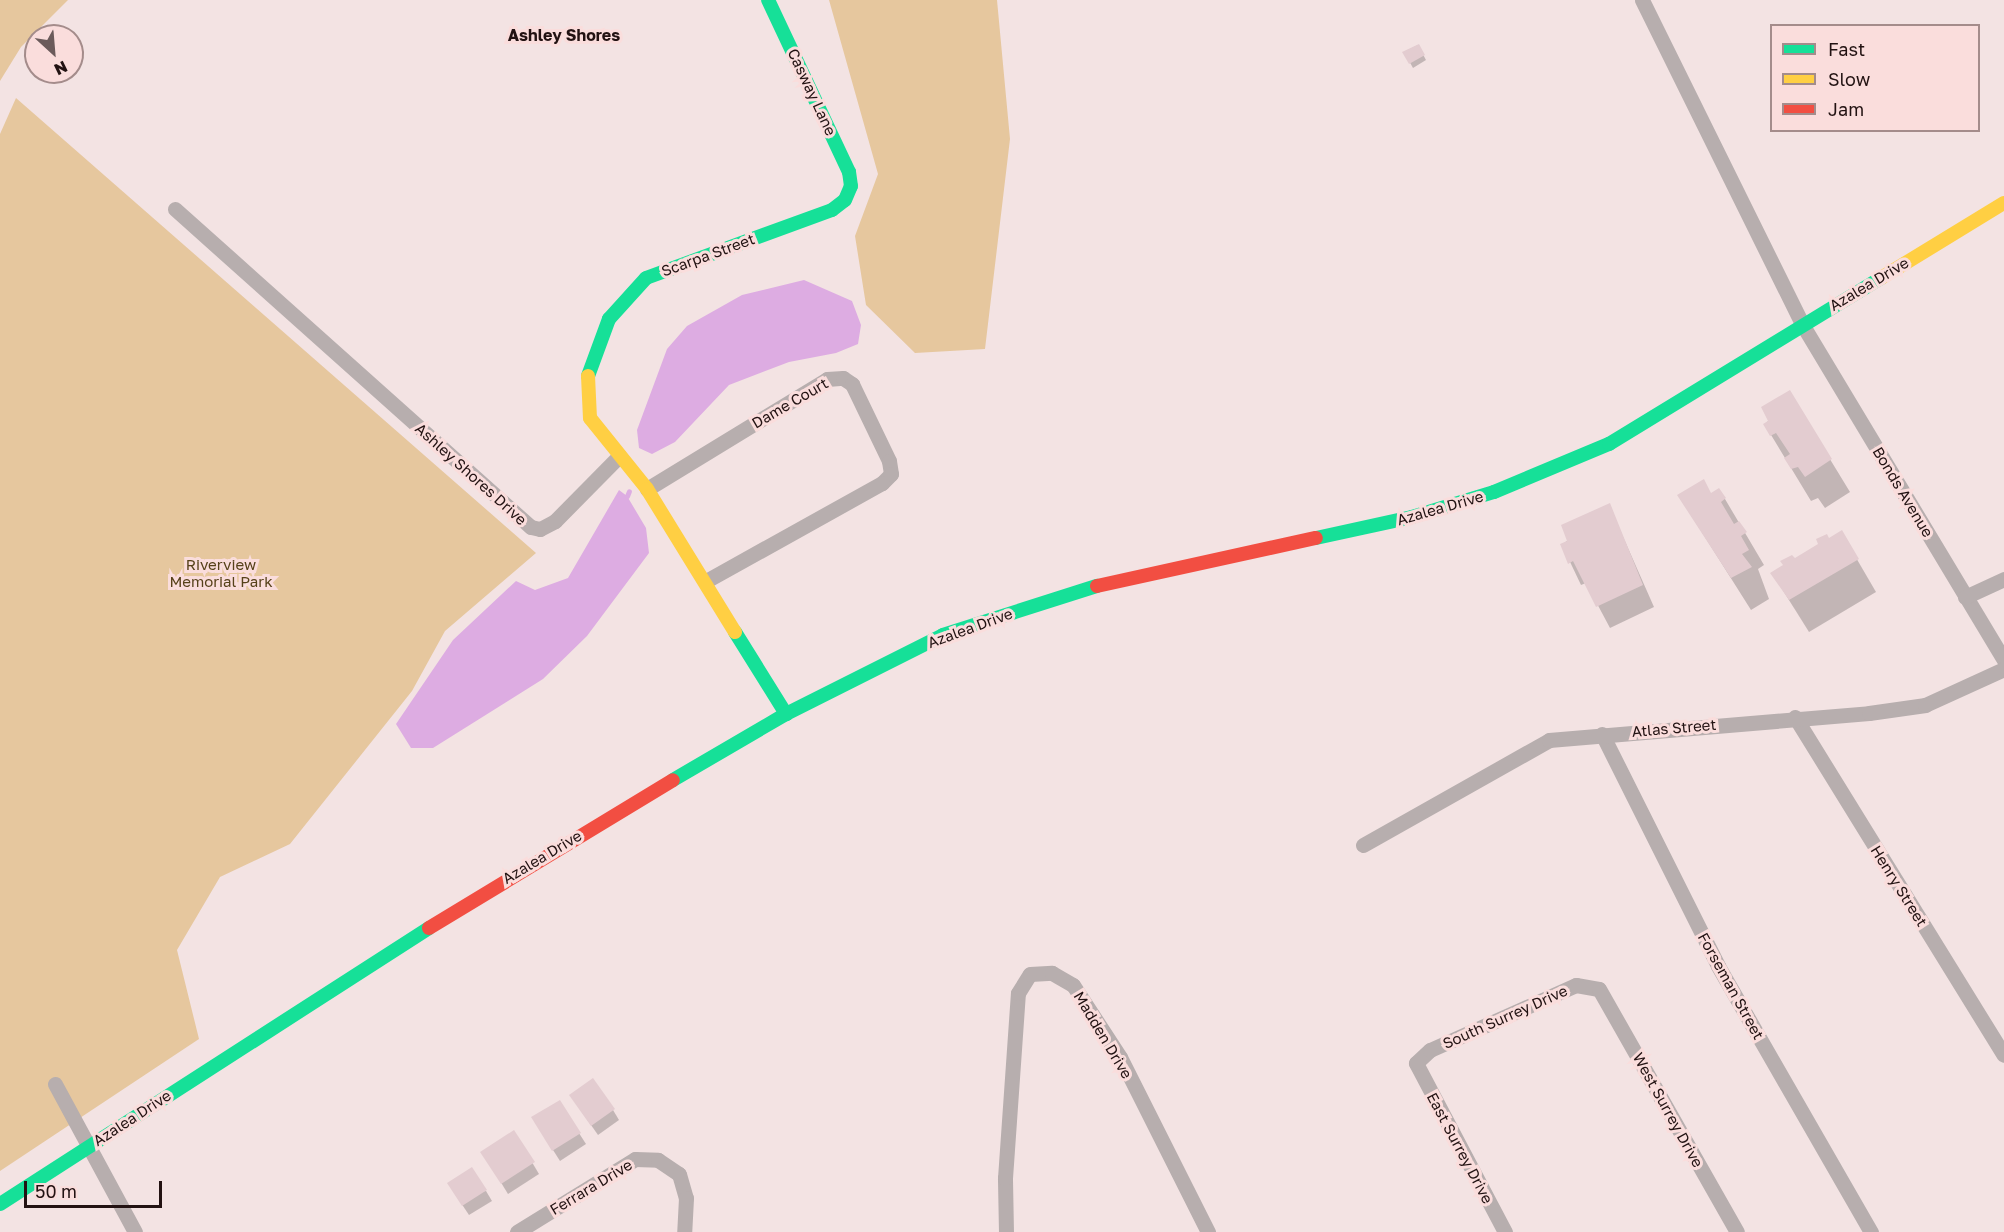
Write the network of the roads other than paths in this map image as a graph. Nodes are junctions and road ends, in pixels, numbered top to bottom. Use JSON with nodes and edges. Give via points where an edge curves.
{"nodes":[{"id":1,"x":768,"y":0,"type":"edge"},
{"id":2,"x":1642,"y":0,"type":"edge"},
{"id":3,"x":851,"y":186,"type":"joint"},
{"id":4,"x":2004,"y":203,"type":"edge"},
{"id":5,"x":175,"y":209,"type":"dead end"},
{"id":6,"x":1803,"y":324,"type":"junction"},
{"id":7,"x":619,"y":456,"type":"junction"},
{"id":8,"x":647,"y":489,"type":"junction"},
{"id":9,"x":2004,"y":579,"type":"edge"},
{"id":10,"x":706,"y":581,"type":"junction"},
{"id":11,"x":1965,"y":597,"type":"junction"},
{"id":12,"x":2004,"y":660,"type":"edge"},
{"id":13,"x":2004,"y":669,"type":"edge"},
{"id":14,"x":786,"y":714,"type":"junction"},
{"id":15,"x":1795,"y":717,"type":"junction"},
{"id":16,"x":1602,"y":734,"type":"junction"},
{"id":17,"x":1363,"y":845,"type":"dead end"},
{"id":18,"x":1599,"y":989,"type":"joint"},
{"id":19,"x":2004,"y":1055,"type":"edge"},
{"id":20,"x":1416,"y":1063,"type":"joint"},
{"id":21,"x":55,"y":1084,"type":"dead end"},
{"id":22,"x":89,"y":1145,"type":"junction"},
{"id":23,"x":0,"y":1204,"type":"edge"},
{"id":24,"x":135,"y":1232,"type":"edge"},
{"id":25,"x":517,"y":1232,"type":"edge"},
{"id":26,"x":684,"y":1232,"type":"edge"},
{"id":27,"x":1006,"y":1232,"type":"edge"},
{"id":28,"x":1208,"y":1232,"type":"edge"},
{"id":29,"x":1505,"y":1232,"type":"edge"},
{"id":30,"x":1737,"y":1232,"type":"edge"},
{"id":31,"x":1871,"y":1232,"type":"edge"}],
"edges":[{"from":1,"to":3,"type":"street","name":"Casway Lane","via":[[849,172]]},
{"from":2,"to":6,"type":"street","name":"Bonds Avenue"},
{"from":3,"to":7,"type":"street","name":"Scarpa Street","via":[[845,200],[832,210],[646,278],[609,319],[589,366],[587,396],[590,418]]},
{"from":4,"to":6,"type":"street","name":"Azalea Drive"},
{"from":5,"to":7,"type":"street","name":"Ashley Shores Drive","via":[[531,527],[540,529],[555,521]]},
{"from":6,"to":11,"type":"street","name":"Bonds Avenue"},
{"from":6,"to":14,"type":"street","name":"Azalea Drive","via":[[1609,444],[1494,492],[1412,517],[1090,588],[943,635]]},
{"from":7,"to":8,"type":"street"},
{"from":8,"to":10,"type":"street"},
{"from":8,"to":10,"type":"street","name":"Dame Court","via":[[827,379],[843,378],[852,384],[889,461],[891,474],[882,483]]},
{"from":9,"to":11,"type":"street"},
{"from":10,"to":14,"type":"street"},
{"from":11,"to":12,"type":"street","name":"Bonds Avenue"},
{"from":13,"to":15,"type":"street","name":"Atlas Street","via":[[1924,705]]},
{"from":14,"to":22,"type":"street","name":"Azalea Drive","via":[[522,867]]},
{"from":15,"to":16,"type":"street","name":"Atlas Street"},
{"from":15,"to":19,"type":"street","name":"Henry Street"},
{"from":16,"to":17,"type":"street","name":"Atlas Street","via":[[1549,740]]},
{"from":16,"to":31,"type":"street","name":"Forseman Street","via":[[1718,966]]},
{"from":18,"to":20,"type":"street","name":"South Surrey Drive","via":[[1576,985],[1430,1050]]},
{"from":18,"to":30,"type":"street","name":"West Surrey Drive"},
{"from":20,"to":29,"type":"street","name":"East Surrey Drive"},
{"from":21,"to":22,"type":"street"},
{"from":22,"to":23,"type":"street","name":"Azalea Drive"},
{"from":22,"to":24,"type":"street"},
{"from":25,"to":26,"type":"street","name":"Ferrara Drive","via":[[635,1159],[658,1160],[679,1174],[686,1198]]},
{"from":27,"to":28,"type":"street","name":"Madden Drive","via":[[1005,1178],[1018,993],[1030,974],[1052,973],[1073,985],[1120,1057]]}]}
